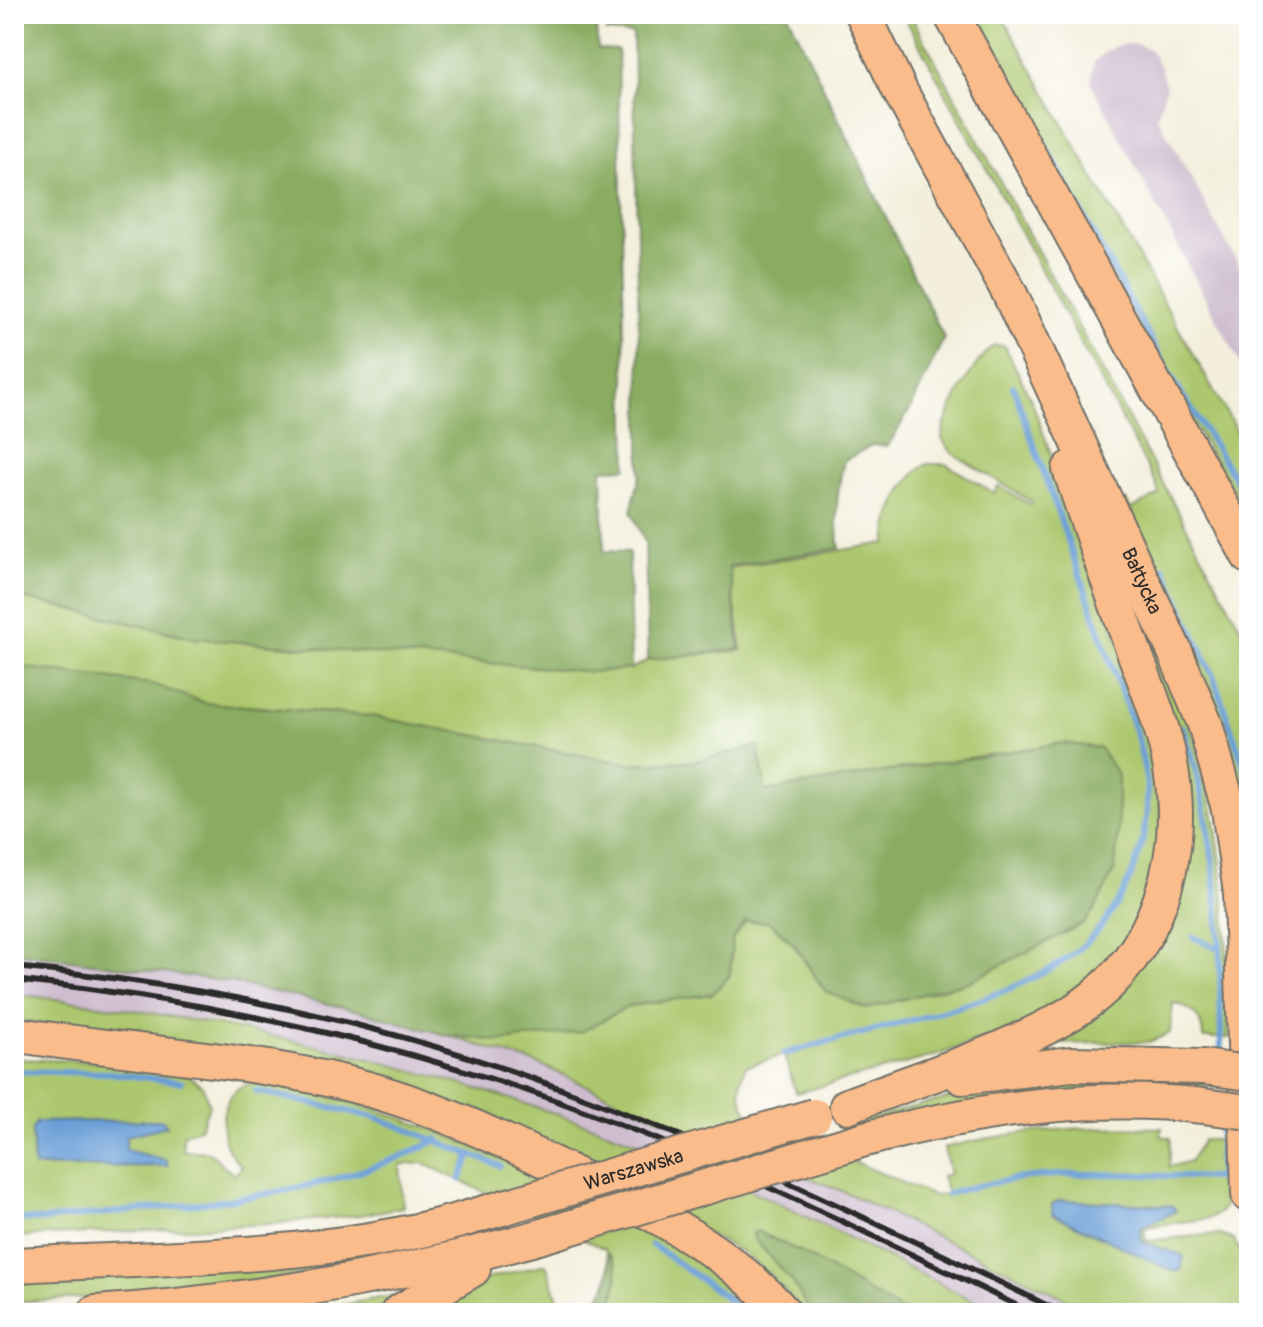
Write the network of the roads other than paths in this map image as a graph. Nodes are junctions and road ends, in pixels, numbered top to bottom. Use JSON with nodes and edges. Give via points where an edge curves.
{"nodes":[{"id":1,"x":863,"y":14,"type":"edge"},
{"id":2,"x":951,"y":14,"type":"edge"},
{"id":3,"x":1035,"y":348,"type":"junction"},
{"id":4,"x":1249,"y":556,"type":"edge"},
{"id":5,"x":14,"y":1034,"type":"edge"},
{"id":6,"x":14,"y":1045,"type":"edge"},
{"id":7,"x":78,"y":1045,"type":"junction"},
{"id":8,"x":1249,"y":1073,"type":"edge"},
{"id":9,"x":847,"y":1106,"type":"junction"},
{"id":10,"x":1249,"y":1112,"type":"edge"},
{"id":11,"x":1249,"y":1195,"type":"edge"},
{"id":12,"x":532,"y":1239,"type":"junction"},
{"id":13,"x":25,"y":1263,"type":"edge"},
{"id":14,"x":95,"y":1313,"type":"edge"},
{"id":15,"x":398,"y":1313,"type":"edge"},
{"id":16,"x":784,"y":1313,"type":"edge"}],
"edges":[{"from":1,"to":3,"type":"main road","name":"Bałtycka"},
{"from":2,"to":4,"type":"main road"},
{"from":3,"to":9,"type":"main road","via":[[1053,419],[1171,766],[1176,826],[1164,892],[1140,946],[1084,1005],[1023,1038]]},
{"from":3,"to":11,"type":"main road","name":"Bałtycka","via":[[1192,690],[1229,809],[1243,920]]},
{"from":5,"to":7,"type":"main road"},
{"from":6,"to":7,"type":"main road"},
{"from":7,"to":16,"type":"main road","via":[[316,1077],[452,1118],[687,1234],[740,1269]]},
{"from":8,"to":9,"type":"main road","name":"Warszawska","bridge":true,"via":[[1121,1062],[1029,1067],[929,1084]]},
{"from":9,"to":13,"type":"main road","name":"Warszawska","bridge":true,"via":[[431,1228],[339,1244]]},
{"from":10,"to":12,"type":"main road","name":"Warszawska","bridge":true,"via":[[1145,1101],[1038,1104],[974,1114],[865,1139]]},
{"from":12,"to":14,"type":"main road","name":"Warszawska","via":[[320,1288]]},
{"from":12,"to":15,"type":"main road"}]}
